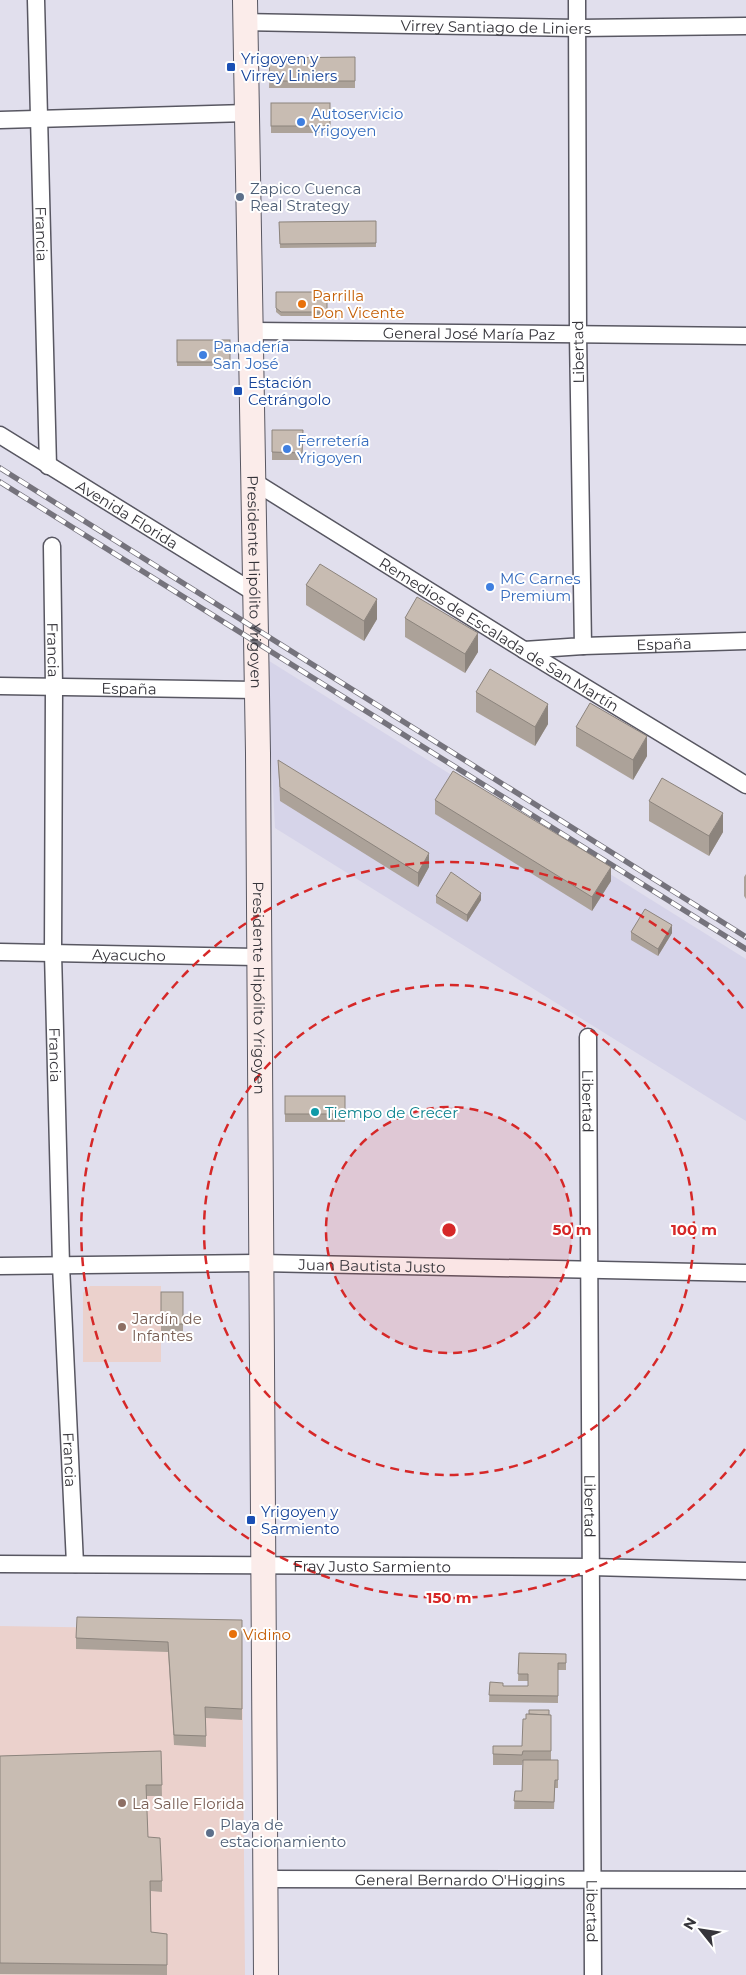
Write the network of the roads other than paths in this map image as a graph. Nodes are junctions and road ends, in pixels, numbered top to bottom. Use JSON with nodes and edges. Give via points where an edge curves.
{"nodes":[{"id":1,"x":36,"y":0,"type":"edge"},
{"id":2,"x":577,"y":0,"type":"edge"},
{"id":3,"x":246,"y":11,"type":"edge"},
{"id":4,"x":746,"y":26,"type":"edge"},
{"id":5,"x":577,"y":28,"type":"junction"},
{"id":6,"x":247,"y":113,"type":"junction"},
{"id":7,"x":0,"y":120,"type":"edge"},
{"id":8,"x":38,"y":120,"type":"junction"},
{"id":9,"x":251,"y":331,"type":"junction"},
{"id":10,"x":578,"y":334,"type":"junction"},
{"id":11,"x":746,"y":336,"type":"edge"},
{"id":12,"x":0,"y":435,"type":"edge"},
{"id":13,"x":48,"y":466,"type":"junction"},
{"id":14,"x":253,"y":481,"type":"junction"},
{"id":15,"x":52,"y":546,"type":"dead end"},
{"id":16,"x":255,"y":593,"type":"junction"},
{"id":17,"x":746,"y":641,"type":"edge"},
{"id":18,"x":583,"y":646,"type":"junction"},
{"id":19,"x":524,"y":650,"type":"junction"},
{"id":20,"x":0,"y":686,"type":"edge"},
{"id":21,"x":54,"y":687,"type":"junction"},
{"id":22,"x":257,"y":690,"type":"junction"},
{"id":23,"x":746,"y":785,"type":"edge"},
{"id":24,"x":0,"y":952,"type":"edge"},
{"id":25,"x":53,"y":953,"type":"junction"},
{"id":26,"x":258,"y":957,"type":"junction"},
{"id":27,"x":588,"y":1037,"type":"dead end"},
{"id":28,"x":261,"y":1263,"type":"junction"},
{"id":29,"x":61,"y":1265,"type":"junction"},
{"id":30,"x":0,"y":1266,"type":"edge"},
{"id":31,"x":588,"y":1271,"type":"junction"},
{"id":32,"x":746,"y":1273,"type":"edge"},
{"id":33,"x":0,"y":1564,"type":"edge"},
{"id":34,"x":75,"y":1564,"type":"junction"},
{"id":35,"x":263,"y":1565,"type":"junction"},
{"id":36,"x":591,"y":1567,"type":"junction"},
{"id":37,"x":746,"y":1571,"type":"edge"},
{"id":38,"x":265,"y":1879,"type":"junction"},
{"id":39,"x":592,"y":1880,"type":"junction"},
{"id":40,"x":746,"y":1880,"type":"edge"},
{"id":41,"x":266,"y":1975,"type":"edge"},
{"id":42,"x":593,"y":1975,"type":"edge"}],
"edges":[{"from":1,"to":8,"type":"street","name":"Francia"},
{"from":2,"to":5,"type":"street","name":"Libertad"},
{"from":3,"to":5,"type":"street","name":"Virrey Santiago de Liniers"},
{"from":3,"to":6,"type":"street","name":"Presidente Hipólito Yrigoyen"},
{"from":4,"to":5,"type":"street","name":"Virrey Santiago de Liniers"},
{"from":5,"to":10,"type":"street","name":"Libertad"},
{"from":6,"to":8,"type":"street"},
{"from":6,"to":9,"type":"street","name":"Presidente Hipólito Yrigoyen"},
{"from":7,"to":8,"type":"street"},
{"from":8,"to":13,"type":"street","name":"Francia"},
{"from":9,"to":10,"type":"street","name":"General José María Paz"},
{"from":9,"to":14,"type":"street","name":"Presidente Hipólito Yrigoyen"},
{"from":10,"to":11,"type":"street","name":"General José María Paz"},
{"from":10,"to":18,"type":"street","name":"Libertad"},
{"from":12,"to":13,"type":"street","name":"Avenida Florida"},
{"from":13,"to":16,"type":"street","name":"Avenida Florida"},
{"from":14,"to":16,"type":"street","name":"Presidente Hipólito Yrigoyen"},
{"from":14,"to":19,"type":"street","name":"Remedios de Escalada de San Martín"},
{"from":15,"to":21,"type":"street","name":"Francia"},
{"from":16,"to":22,"type":"street","name":"Presidente Hipólito Yrigoyen"},
{"from":17,"to":18,"type":"street","name":"España"},
{"from":18,"to":19,"type":"street"},
{"from":19,"to":23,"type":"street","name":"Remedios de Escalada de San Martín"},
{"from":20,"to":21,"type":"street","name":"España"},
{"from":21,"to":22,"type":"street","name":"España"},
{"from":21,"to":25,"type":"street","name":"Francia"},
{"from":22,"to":26,"type":"street","name":"Presidente Hipólito Yrigoyen"},
{"from":24,"to":25,"type":"street","name":"Ayacucho"},
{"from":25,"to":26,"type":"street","name":"Ayacucho"},
{"from":25,"to":29,"type":"street","name":"Francia"},
{"from":26,"to":28,"type":"street","name":"Presidente Hipólito Yrigoyen"},
{"from":27,"to":31,"type":"street","name":"Libertad"},
{"from":28,"to":29,"type":"street","name":"Juan Bautista Justo"},
{"from":28,"to":31,"type":"street","name":"Juan Bautista Justo"},
{"from":28,"to":35,"type":"street","name":"Presidente Hipólito Yrigoyen"},
{"from":29,"to":30,"type":"street","name":"Juan Bautista Justo"},
{"from":29,"to":34,"type":"street","name":"Francia"},
{"from":31,"to":32,"type":"street","name":"Juan Bautista Justo"},
{"from":31,"to":36,"type":"street","name":"Libertad"},
{"from":33,"to":34,"type":"street","name":"Fray Justo Sarmiento"},
{"from":34,"to":35,"type":"street","name":"Fray Justo Sarmiento"},
{"from":35,"to":36,"type":"street","name":"Fray Justo Sarmiento"},
{"from":35,"to":38,"type":"street","name":"Presidente Hipólito Yrigoyen"},
{"from":36,"to":37,"type":"street","name":"Fray Justo Sarmiento"},
{"from":36,"to":39,"type":"street","name":"Libertad"},
{"from":38,"to":39,"type":"street","name":"General Bernardo O'Higgins"},
{"from":38,"to":41,"type":"street","name":"Presidente Hipólito Yrigoyen"},
{"from":39,"to":40,"type":"street","name":"General Bernardo O'Higgins"},
{"from":39,"to":42,"type":"street","name":"Libertad"}]}
